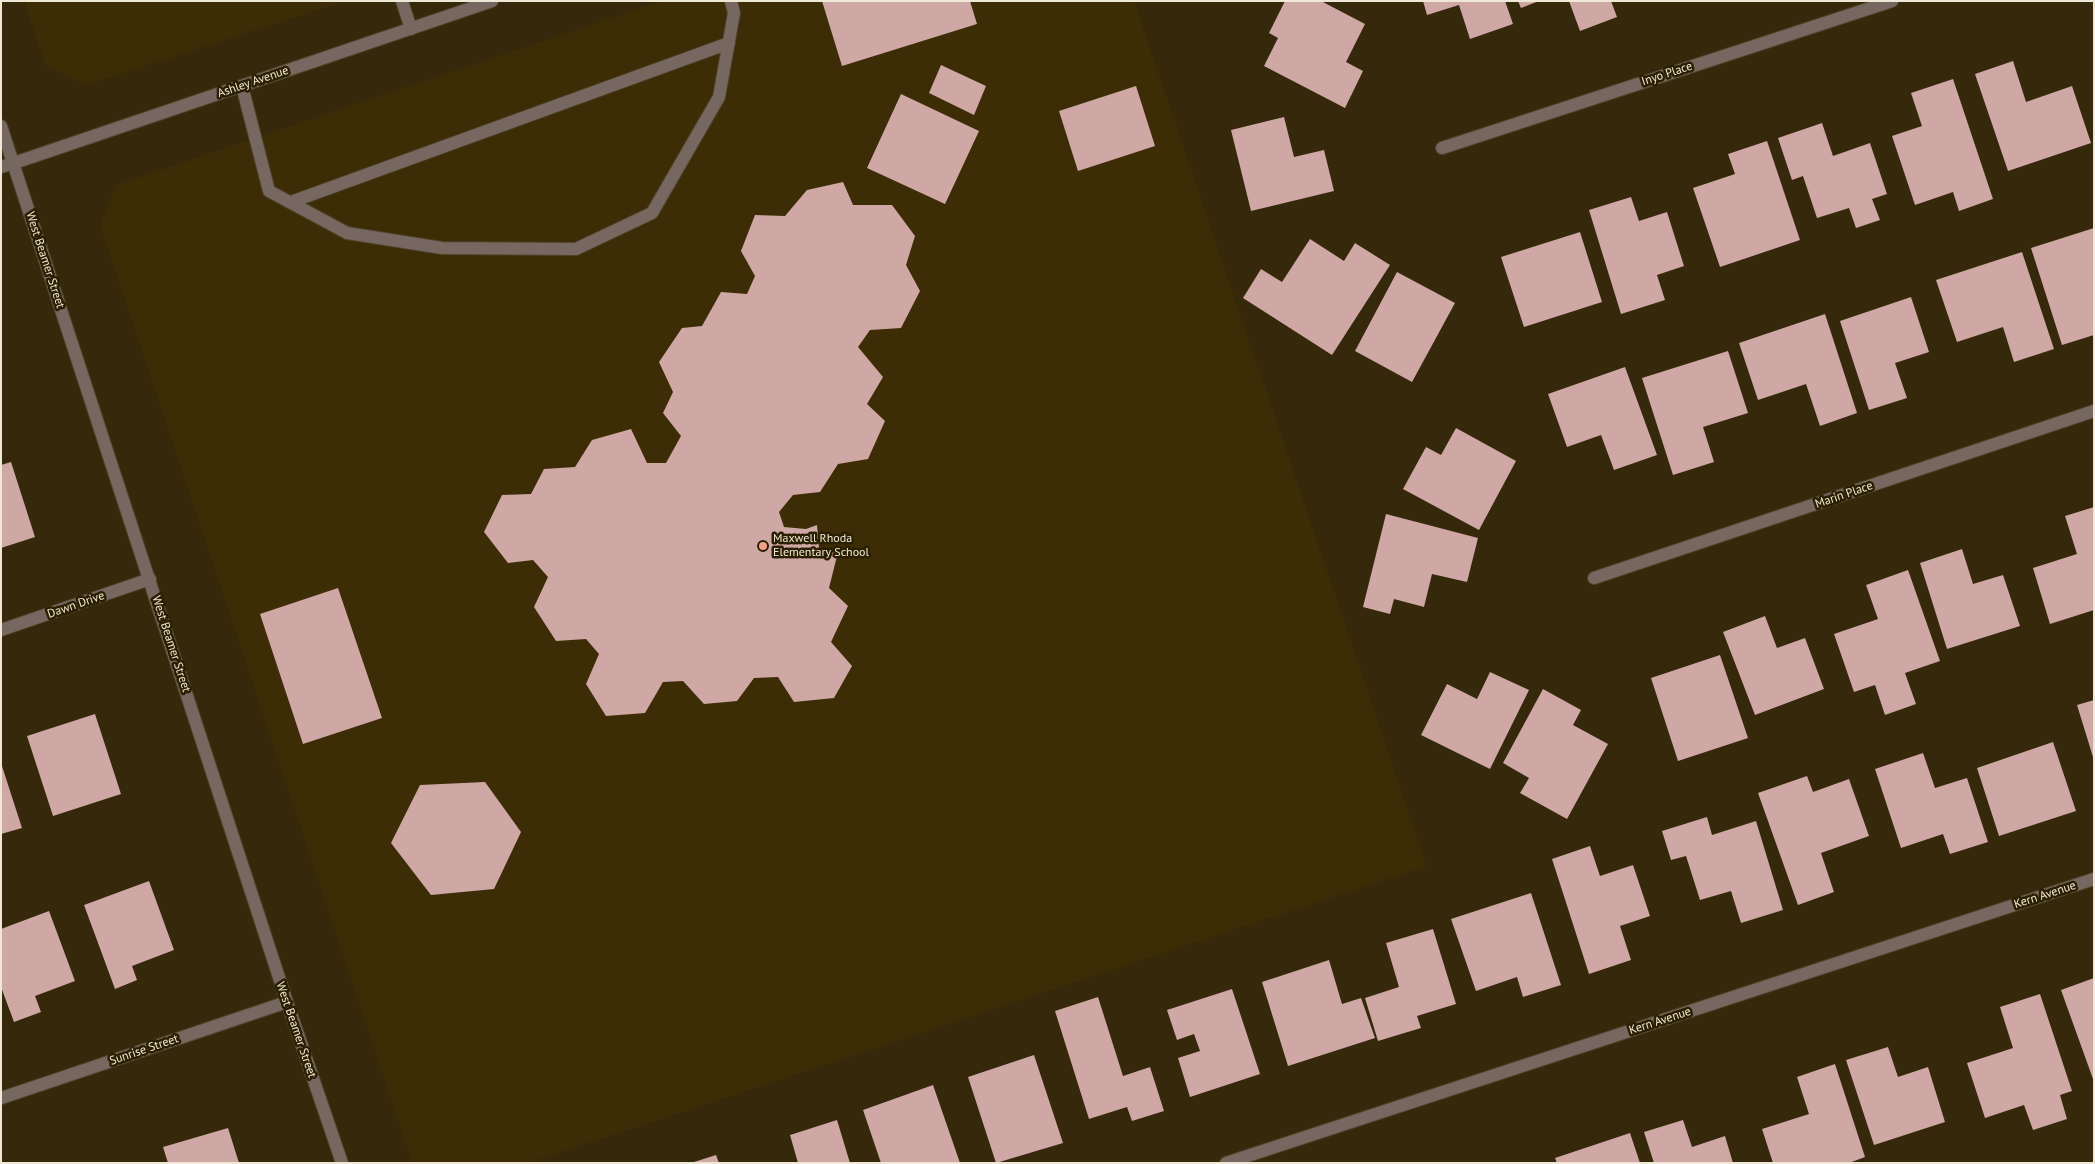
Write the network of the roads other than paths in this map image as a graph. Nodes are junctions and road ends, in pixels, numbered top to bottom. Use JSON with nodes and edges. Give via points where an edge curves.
{"nodes":[{"id":1,"x":402,"y":1,"type":"edge"},
{"id":2,"x":492,"y":1,"type":"edge"},
{"id":3,"x":731,"y":1,"type":"edge"},
{"id":4,"x":1892,"y":1,"type":"edge"},
{"id":5,"x":411,"y":29,"type":"junction"},
{"id":6,"x":729,"y":43,"type":"junction"},
{"id":7,"x":242,"y":86,"type":"junction"},
{"id":8,"x":1,"y":126,"type":"edge"},
{"id":9,"x":1442,"y":148,"type":"dead end"},
{"id":10,"x":14,"y":163,"type":"junction"},
{"id":11,"x":1,"y":167,"type":"edge"},
{"id":12,"x":291,"y":202,"type":"junction"},
{"id":13,"x":2094,"y":411,"type":"edge"},
{"id":14,"x":1594,"y":578,"type":"dead end"},
{"id":15,"x":150,"y":579,"type":"junction"},
{"id":16,"x":1,"y":630,"type":"edge"},
{"id":17,"x":2094,"y":879,"type":"edge"},
{"id":18,"x":287,"y":1002,"type":"junction"},
{"id":19,"x":1,"y":1098,"type":"edge"},
{"id":20,"x":1247,"y":1160,"type":"edge"},
{"id":21,"x":342,"y":1163,"type":"edge"},
{"id":22,"x":1226,"y":1163,"type":"edge"}],
"edges":[{"from":1,"to":5,"type":"street"},
{"from":2,"to":5,"type":"street","name":"Ashley Avenue"},
{"from":3,"to":6,"type":"street","via":[[734,13]]},
{"from":4,"to":9,"type":"street","name":"Inyo Place"},
{"from":5,"to":7,"type":"street","name":"Ashley Avenue"},
{"from":6,"to":12,"type":"street"},
{"from":6,"to":12,"type":"street","via":[[719,97],[652,213],[576,249],[442,248],[347,233]]},
{"from":7,"to":10,"type":"street","name":"Ashley Avenue"},
{"from":7,"to":12,"type":"street","via":[[269,191]]},
{"from":8,"to":10,"type":"street","name":"West Beamer Street"},
{"from":10,"to":11,"type":"street","name":"Ashley Avenue"},
{"from":10,"to":15,"type":"street","name":"West Beamer Street"},
{"from":13,"to":14,"type":"street","name":"Marin Place"},
{"from":15,"to":16,"type":"street","name":"Dawn Drive"},
{"from":15,"to":18,"type":"street","name":"West Beamer Street"},
{"from":17,"to":20,"type":"street","name":"Kern Avenue"},
{"from":18,"to":19,"type":"street","name":"Sunrise Street"},
{"from":18,"to":21,"type":"street","name":"West Beamer Street"},
{"from":20,"to":22,"type":"street","name":"Kern Avenue"}]}
